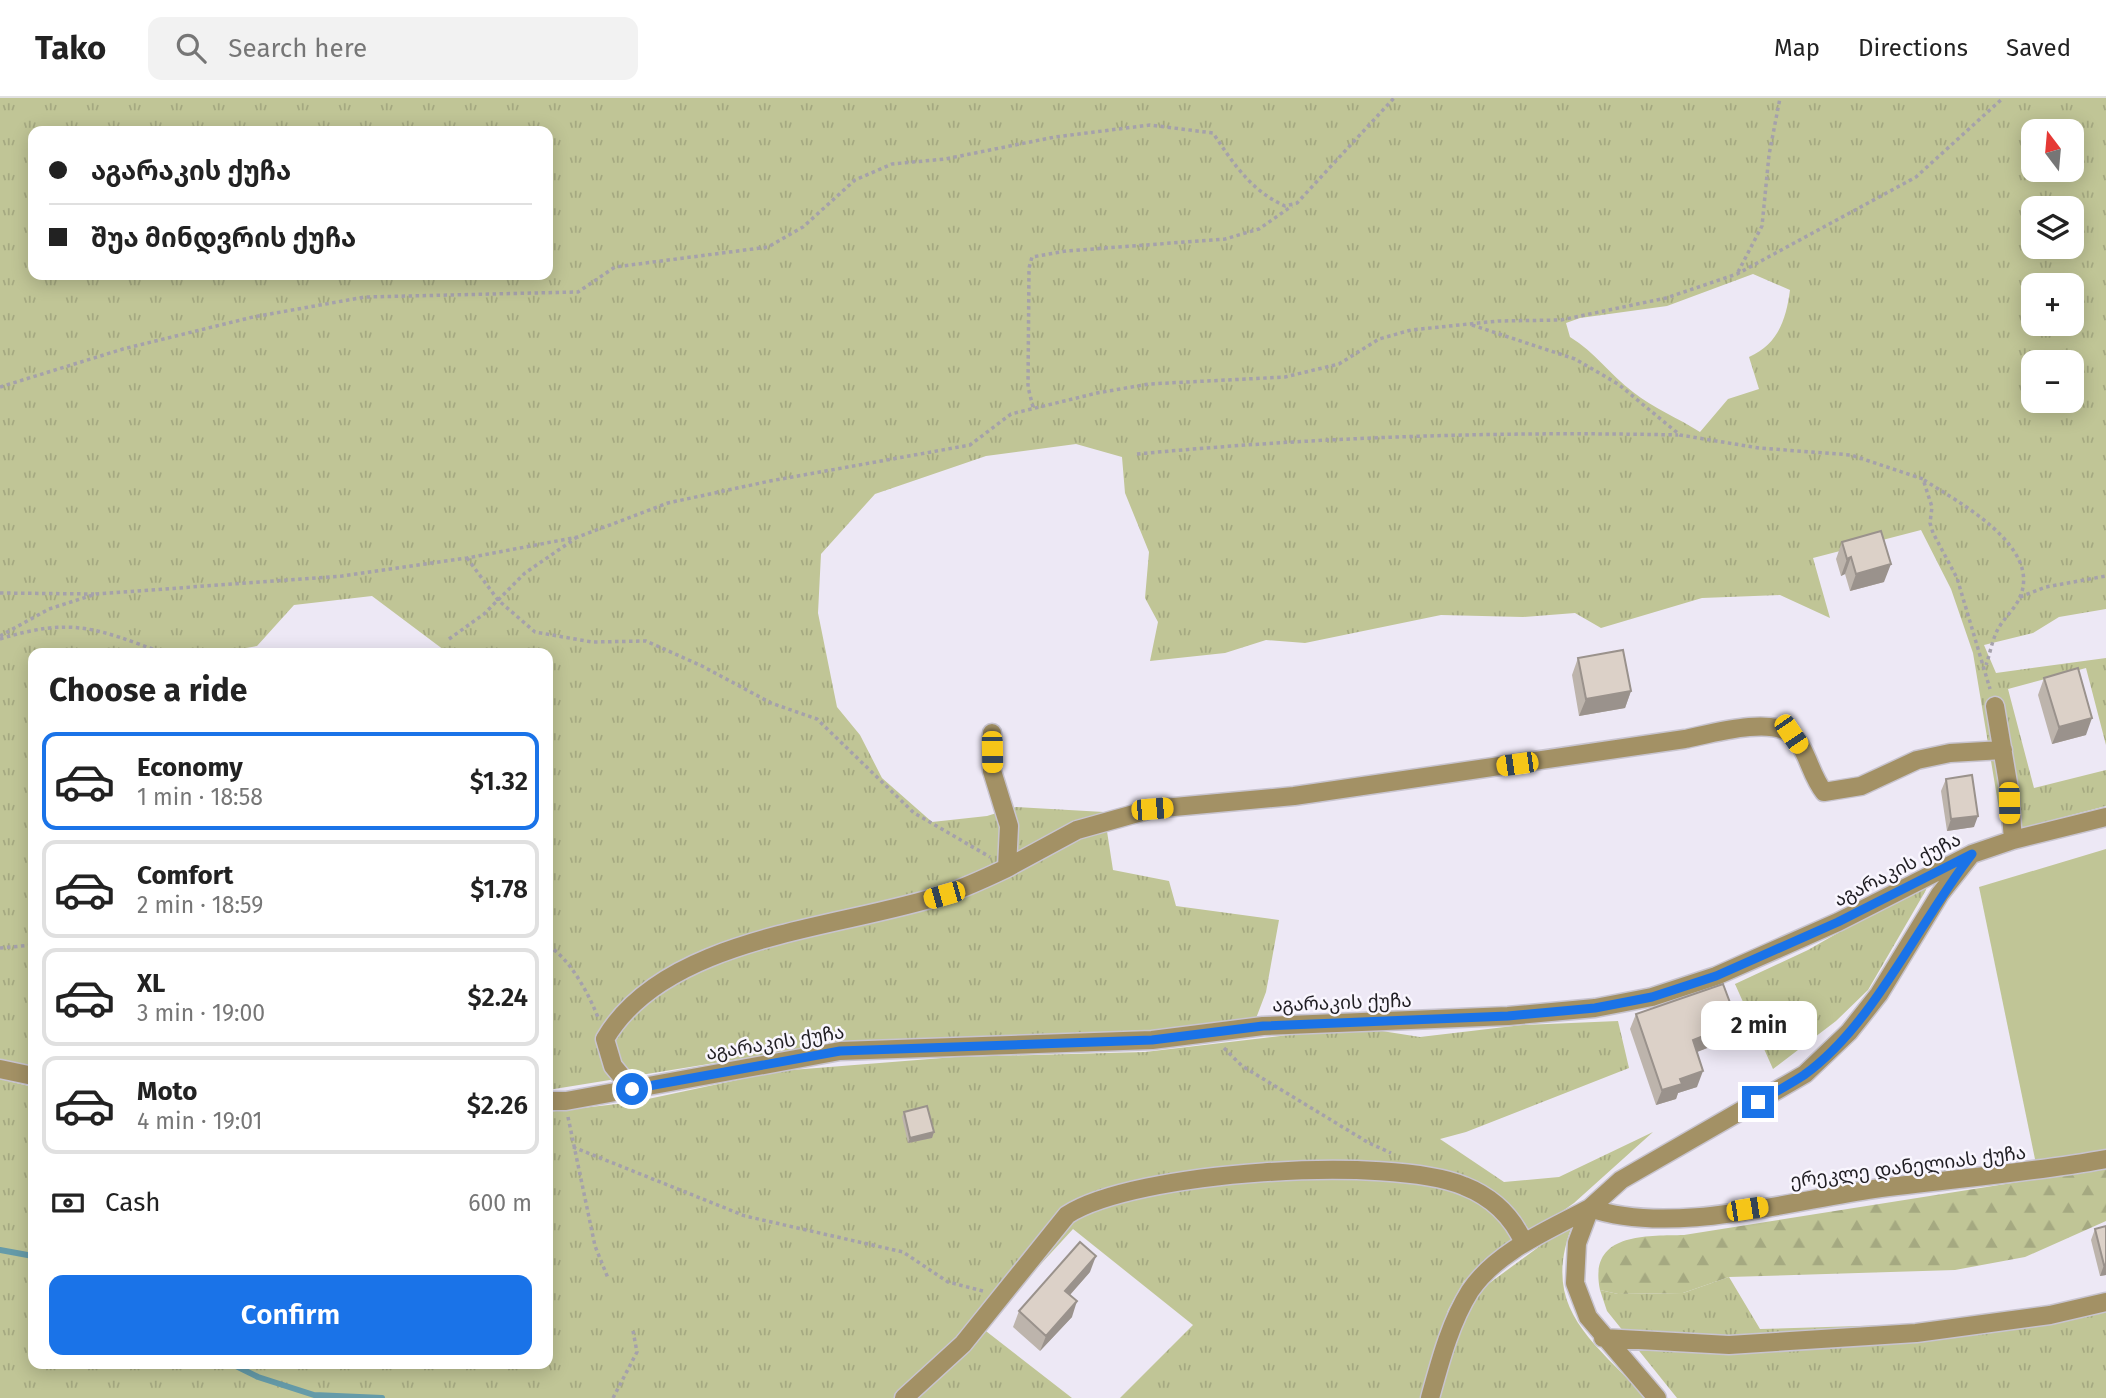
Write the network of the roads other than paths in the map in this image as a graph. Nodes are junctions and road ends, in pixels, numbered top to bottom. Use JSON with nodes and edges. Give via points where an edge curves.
{"nodes":[{"id":1,"x":1995,"y":706,"type":"road end"},
{"id":2,"x":992,"y":733,"type":"dead end"},
{"id":3,"x":2003,"y":750,"type":"junction"},
{"id":4,"x":2106,"y":817,"type":"edge"},
{"id":5,"x":2013,"y":840,"type":"junction"},
{"id":6,"x":1972,"y":854,"type":"junction"},
{"id":7,"x":1007,"y":868,"type":"junction"},
{"id":8,"x":0,"y":1069,"type":"edge"},
{"id":9,"x":28,"y":1075,"type":"edge"},
{"id":10,"x":632,"y":1089,"type":"junction"},
{"id":11,"x":557,"y":1101,"type":"edge"},
{"id":12,"x":2106,"y":1159,"type":"edge"},
{"id":13,"x":1590,"y":1208,"type":"junction"},
{"id":14,"x":1524,"y":1243,"type":"junction"},
{"id":15,"x":2106,"y":1302,"type":"edge"},
{"id":16,"x":1602,"y":1338,"type":"junction"},
{"id":17,"x":904,"y":1398,"type":"edge"},
{"id":18,"x":1430,"y":1398,"type":"edge"},
{"id":19,"x":1657,"y":1398,"type":"edge"}],
"edges":[{"from":1,"to":3,"type":"street"},
{"from":2,"to":7,"type":"street","via":[[992,771],[1009,826]]},
{"from":3,"to":5,"type":"street"},
{"from":3,"to":7,"type":"street","via":[[1917,760],[1861,786],[1824,792],[1791,734],[1775,727],[1731,729],[1294,796],[1152,809],[1077,830]]},
{"from":4,"to":5,"type":"street","name":"აგარაკის ქუჩა"},
{"from":5,"to":6,"type":"street","name":"აგარაკის ქუჩა"},
{"from":6,"to":10,"type":"street","name":"აგარაკის ქუჩა","via":[[1799,941],[1716,976],[1652,997],[1595,1008],[1263,1026],[1152,1040],[840,1051]]},
{"from":6,"to":13,"type":"street","via":[[1941,894],[1879,993],[1849,1032],[1805,1074],[1621,1180]]},
{"from":7,"to":10,"type":"street","via":[[944,895],[725,951],[645,991],[619,1016],[605,1039],[613,1066]]},
{"from":8,"to":9,"type":"street"},
{"from":10,"to":11,"type":"street","name":"აგარაკის ქუჩა"},
{"from":12,"to":13,"type":"street","name":"ერეკლე დანელიას ქუჩა","via":[[1697,1217],[1617,1218]]},
{"from":13,"to":14,"type":"street"},
{"from":13,"to":16,"type":"street","via":[[1577,1243],[1575,1283]]},
{"from":14,"to":17,"type":"street","via":[[1508,1216],[1490,1199],[1462,1185],[1404,1174],[1300,1169],[1132,1189],[1078,1208],[1055,1227],[963,1344]]},
{"from":14,"to":18,"type":"street","via":[[1471,1291],[1446,1344]]},
{"from":15,"to":16,"type":"street","via":[[2050,1315],[1916,1333],[1729,1345]]},
{"from":16,"to":19,"type":"street"}]}
